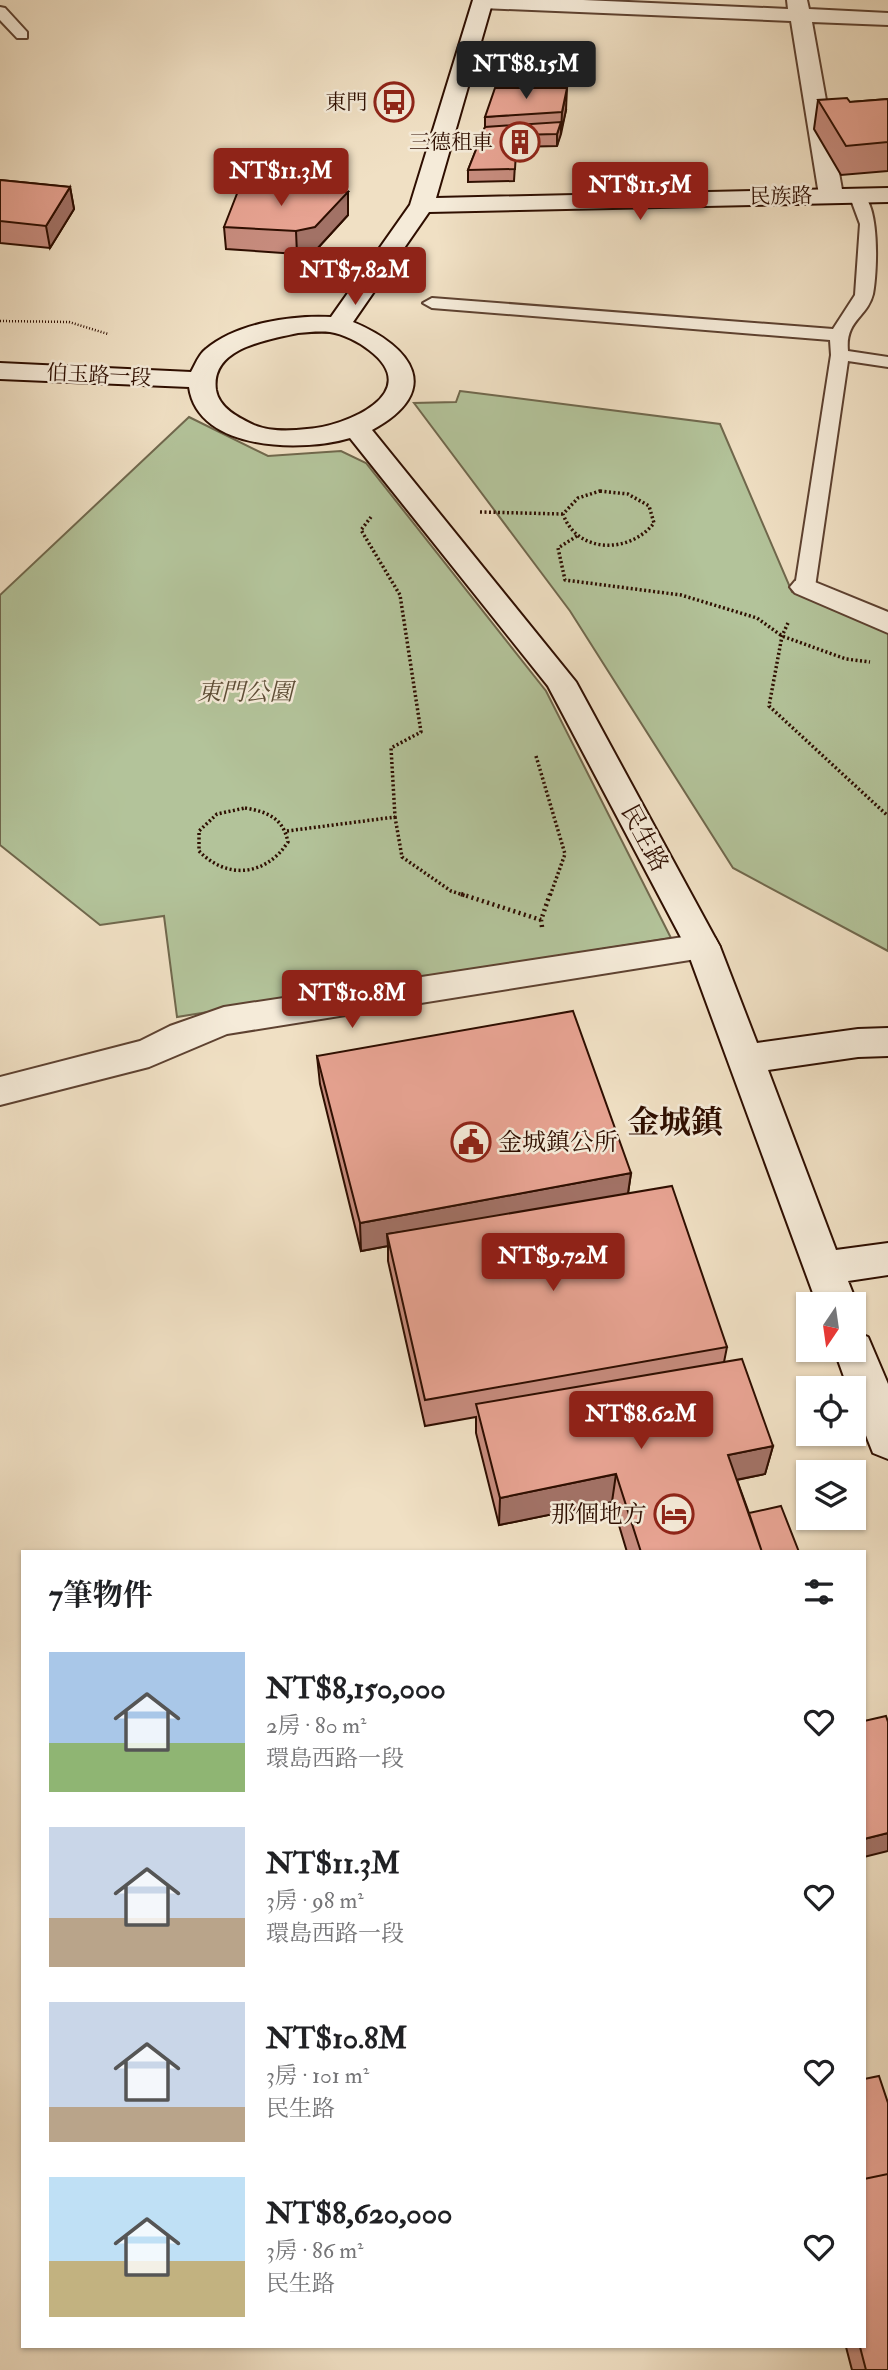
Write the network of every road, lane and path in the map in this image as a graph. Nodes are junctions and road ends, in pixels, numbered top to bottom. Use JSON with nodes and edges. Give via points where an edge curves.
{"nodes":[{"id":1,"x":482,"y":1,"type":"edge"},
{"id":2,"x":798,"y":8,"type":"edge"},
{"id":3,"x":0,"y":12,"type":"edge"},
{"id":4,"x":888,"y":19,"type":"edge"},
{"id":5,"x":22,"y":35,"type":"dead end"},
{"id":6,"x":847,"y":112,"type":"edge"},
{"id":7,"x":819,"y":113,"type":"junction"},
{"id":8,"x":831,"y":195,"type":"junction"},
{"id":9,"x":888,"y":195,"type":"edge"},
{"id":10,"x":858,"y":197,"type":"junction"},
{"id":11,"x":422,"y":205,"type":"junction"},
{"id":12,"x":432,"y":303,"type":"dead end"},
{"id":13,"x":338,"y":325,"type":"junction"},
{"id":14,"x":839,"y":345,"type":"junction"},
{"id":15,"x":888,"y":362,"type":"edge"},
{"id":16,"x":0,"y":371,"type":"edge"},
{"id":17,"x":199,"y":380,"type":"junction"},
{"id":18,"x":356,"y":428,"type":"junction"},
{"id":19,"x":374,"y":513,"type":"dead end"},
{"id":20,"x":495,"y":513,"type":"dead end"},
{"id":21,"x":563,"y":514,"type":"junction"},
{"id":22,"x":576,"y":536,"type":"junction"},
{"id":23,"x":805,"y":587,"type":"junction"},
{"id":24,"x":888,"y":623,"type":"edge"},
{"id":25,"x":782,"y":636,"type":"junction"},
{"id":26,"x":874,"y":663,"type":"dead end"},
{"id":27,"x":536,"y":756,"type":"dead end"},
{"id":28,"x":888,"y":816,"type":"edge"},
{"id":29,"x":396,"y":817,"type":"junction"},
{"id":30,"x":287,"y":831,"type":"junction"},
{"id":31,"x":541,"y":920,"type":"junction"},
{"id":32,"x":543,"y":933,"type":"dead end"},
{"id":33,"x":703,"y":947,"type":"junction"},
{"id":34,"x":888,"y":1042,"type":"edge"},
{"id":35,"x":746,"y":1059,"type":"junction"},
{"id":36,"x":0,"y":1091,"type":"edge"},
{"id":37,"x":888,"y":1259,"type":"edge"},
{"id":38,"x":830,"y":1286,"type":"edge"},
{"id":39,"x":859,"y":1362,"type":"edge"},
{"id":40,"x":888,"y":1440,"type":"edge"}],
"edges":[{"from":1,"to":2,"type":"main road"},
{"from":1,"to":11,"type":"main road"},
{"from":2,"to":4,"type":"main road"},
{"from":2,"to":7,"type":"main road"},
{"from":3,"to":5,"type":"lane"},
{"from":6,"to":7,"type":"main road"},
{"from":7,"to":8,"type":"main road"},
{"from":8,"to":10,"type":"main road","name":"民族路"},
{"from":8,"to":11,"type":"main road","name":"民族路"},
{"from":9,"to":10,"type":"main road","name":"民族路"},
{"from":10,"to":14,"type":"lane","via":[[868,224],[864,295]]},
{"from":11,"to":13,"type":"main road"},
{"from":12,"to":14,"type":"lane"},
{"from":13,"to":17,"type":"main road","via":[[298,326],[242,337],[205,363]]},
{"from":13,"to":18,"type":"main road","via":[[381,345],[398,361],[404,379],[398,398],[381,415]]},
{"from":14,"to":15,"type":"lane"},
{"from":14,"to":23,"type":"lane"},
{"from":16,"to":17,"type":"main road","name":"伯玉路一段"},
{"from":17,"to":18,"type":"main road","via":[[201,397],[213,413],[262,435],[305,438]]},
{"from":18,"to":33,"type":"main road","name":"民生路","via":[[561,682]]},
{"from":19,"to":29,"type":"path","via":[[361,530],[400,595],[421,732],[391,748]]},
{"from":20,"to":21,"type":"path"},
{"from":21,"to":22,"type":"path","via":[[564,523]]},
{"from":21,"to":22,"type":"path","via":[[575,498],[615,491],[640,499],[654,515],[650,532],[626,544],[596,544]]},
{"from":22,"to":25,"type":"path","via":[[558,548],[565,580],[681,595],[757,618]]},
{"from":23,"to":24,"type":"main road"},
{"from":23,"to":25,"type":"path"},
{"from":25,"to":26,"type":"path","via":[[846,659]]},
{"from":25,"to":28,"type":"path","via":[[769,706]]},
{"from":27,"to":31,"type":"path","via":[[565,854]]},
{"from":29,"to":30,"type":"path"},
{"from":29,"to":31,"type":"path","via":[[402,857],[451,891]]},
{"from":30,"to":30,"type":"path","via":[[288,842],[275,862],[247,871],[216,868],[206,861],[197,842],[206,822],[245,808],[272,814]]},
{"from":31,"to":32,"type":"path"},
{"from":33,"to":35,"type":"main road","name":"民生路"},
{"from":33,"to":36,"type":"main road","via":[[223,1021],[149,1054]]},
{"from":34,"to":35,"type":"main road"},
{"from":35,"to":38,"type":"main road","name":"民生路"},
{"from":37,"to":38,"type":"main road"},
{"from":39,"to":40,"type":"main road"}]}
